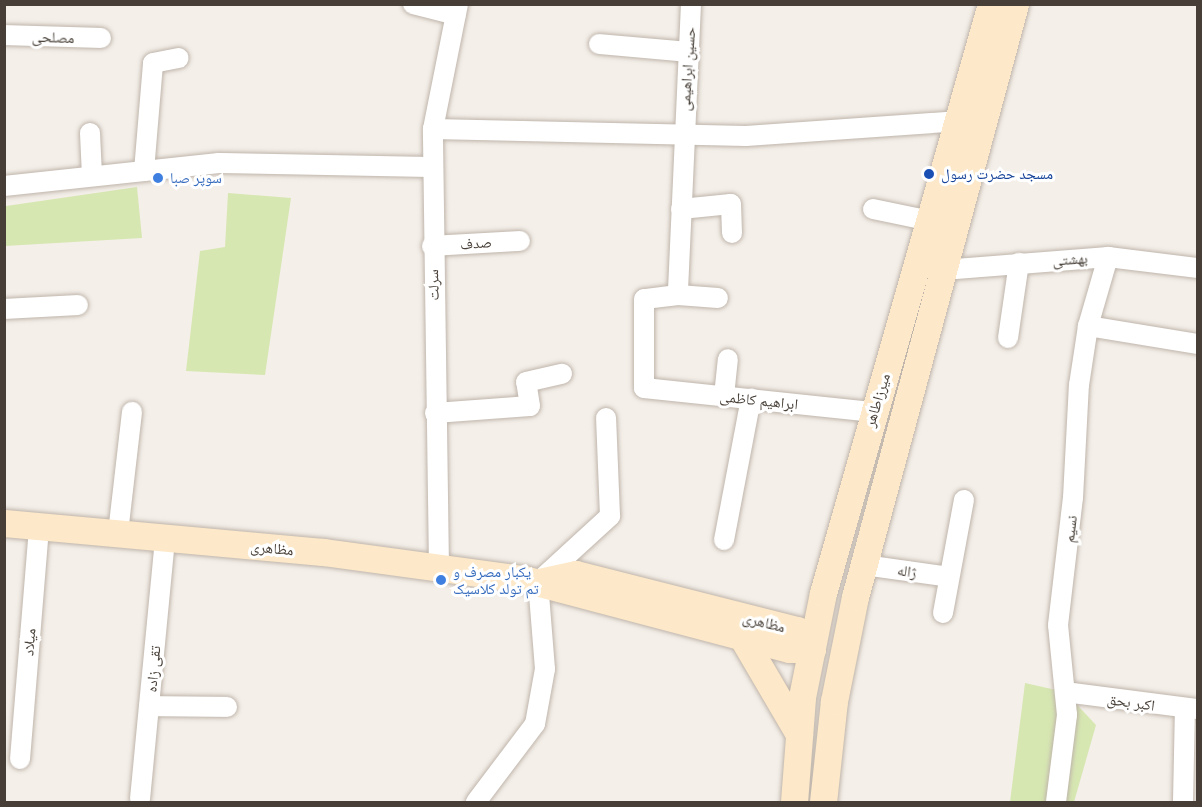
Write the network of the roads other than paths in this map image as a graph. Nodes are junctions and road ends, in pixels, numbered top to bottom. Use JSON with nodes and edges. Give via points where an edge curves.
{"nodes":[{"id":1,"x":412,"y":4,"type":"edge"},
{"id":2,"x":691,"y":4,"type":"edge"},
{"id":3,"x":991,"y":4,"type":"edge"},
{"id":4,"x":1015,"y":4,"type":"edge"},
{"id":5,"x":457,"y":10,"type":"edge"},
{"id":6,"x":4,"y":35,"type":"edge"},
{"id":7,"x":101,"y":38,"type":"dead end"},
{"id":8,"x":599,"y":44,"type":"dead end"},
{"id":9,"x":688,"y":52,"type":"junction"},
{"id":10,"x":179,"y":58,"type":"dead end"},
{"id":11,"x":959,"y":121,"type":"junction"},
{"id":12,"x":433,"y":129,"type":"junction"},
{"id":13,"x":90,"y":132,"type":"dead end"},
{"id":14,"x":683,"y":135,"type":"junction"},
{"id":15,"x":433,"y":167,"type":"junction"},
{"id":16,"x":144,"y":171,"type":"junction"},
{"id":17,"x":92,"y":176,"type":"junction"},
{"id":18,"x":4,"y":186,"type":"edge"},
{"id":19,"x":681,"y":209,"type":"junction"},
{"id":20,"x":873,"y":209,"type":"dead end"},
{"id":21,"x":931,"y":221,"type":"junction"},
{"id":22,"x":732,"y":233,"type":"dead end"},
{"id":23,"x":520,"y":241,"type":"dead end"},
{"id":24,"x":432,"y":246,"type":"junction"},
{"id":25,"x":1108,"y":257,"type":"junction"},
{"id":26,"x":1019,"y":263,"type":"junction"},
{"id":27,"x":1197,"y":268,"type":"edge"},
{"id":28,"x":943,"y":270,"type":"junction"},
{"id":29,"x":678,"y":294,"type":"junction"},
{"id":30,"x":718,"y":298,"type":"dead end"},
{"id":31,"x":78,"y":305,"type":"dead end"},
{"id":32,"x":4,"y":309,"type":"edge"},
{"id":33,"x":1088,"y":326,"type":"junction"},
{"id":34,"x":1008,"y":339,"type":"dead end"},
{"id":35,"x":1197,"y":344,"type":"edge"},
{"id":36,"x":728,"y":359,"type":"dead end"},
{"id":37,"x":562,"y":374,"type":"dead end"},
{"id":38,"x":723,"y":396,"type":"junction"},
{"id":39,"x":751,"y":399,"type":"junction"},
{"id":40,"x":132,"y":412,"type":"dead end"},
{"id":41,"x":874,"y":412,"type":"junction"},
{"id":42,"x":435,"y":413,"type":"junction"},
{"id":43,"x":606,"y":418,"type":"dead end"},
{"id":44,"x":964,"y":500,"type":"dead end"},
{"id":45,"x":4,"y":522,"type":"edge"},
{"id":46,"x":39,"y":526,"type":"junction"},
{"id":47,"x":118,"y":533,"type":"junction"},
{"id":48,"x":165,"y":538,"type":"junction"},
{"id":49,"x":724,"y":540,"type":"dead end"},
{"id":50,"x":864,"y":565,"type":"junction"},
{"id":51,"x":439,"y":568,"type":"junction"},
{"id":52,"x":950,"y":577,"type":"junction"},
{"id":53,"x":538,"y":582,"type":"junction"},
{"id":54,"x":823,"y":593,"type":"junction"},
{"id":55,"x":943,"y":613,"type":"dead end"},
{"id":56,"x":768,"y":623,"type":"junction"},
{"id":57,"x":742,"y":637,"type":"junction"},
{"id":58,"x":812,"y":649,"type":"junction"},
{"id":59,"x":843,"y":655,"type":"junction"},
{"id":60,"x":1065,"y":692,"type":"junction"},
{"id":61,"x":149,"y":706,"type":"junction"},
{"id":62,"x":227,"y":707,"type":"dead end"},
{"id":63,"x":1191,"y":709,"type":"edge"},
{"id":64,"x":799,"y":734,"type":"junction"},
{"id":65,"x":20,"y":759,"type":"dead end"},
{"id":66,"x":140,"y":800,"type":"dead end"},
{"id":67,"x":476,"y":802,"type":"edge"},
{"id":68,"x":794,"y":802,"type":"edge"},
{"id":69,"x":823,"y":802,"type":"edge"},
{"id":70,"x":1056,"y":802,"type":"edge"},
{"id":71,"x":1183,"y":802,"type":"edge"}],
"edges":[{"from":1,"to":5,"type":"street"},
{"from":2,"to":9,"type":"street","name":"حسین ابراهیمی"},
{"from":3,"to":11,"type":"main road","name":"میرزاطاهر"},
{"from":4,"to":28,"type":"main road","name":"میرزاطاهر"},
{"from":5,"to":12,"type":"street","name":"سرلت"},
{"from":6,"to":7,"type":"street","name":"مصلحی"},
{"from":8,"to":9,"type":"street"},
{"from":9,"to":14,"type":"street","name":"حسین ابراهیمی"},
{"from":10,"to":16,"type":"street","via":[[153,63]]},
{"from":11,"to":14,"type":"street","via":[[746,136]]},
{"from":11,"to":21,"type":"main road","name":"میرزاطاهر"},
{"from":12,"to":14,"type":"street"},
{"from":12,"to":15,"type":"street","name":"سرلت"},
{"from":13,"to":17,"type":"street"},
{"from":14,"to":19,"type":"street","name":"حسین ابراهیمی"},
{"from":15,"to":16,"type":"street","via":[[219,163]]},
{"from":15,"to":24,"type":"street","name":"سرلت"},
{"from":16,"to":17,"type":"street"},
{"from":17,"to":18,"type":"street"},
{"from":19,"to":22,"type":"street","via":[[731,204]]},
{"from":19,"to":29,"type":"street","name":"حسین ابراهیمی"},
{"from":20,"to":21,"type":"street"},
{"from":21,"to":41,"type":"main road","name":"میرزاطاهر"},
{"from":23,"to":24,"type":"street","name":"صدف"},
{"from":24,"to":42,"type":"street","name":"سرلت"},
{"from":25,"to":26,"type":"street","name":"بهشتی"},
{"from":25,"to":27,"type":"street","name":"بهشتی"},
{"from":25,"to":33,"type":"street","name":"نسیم"},
{"from":26,"to":28,"type":"street","name":"بهشتی"},
{"from":26,"to":34,"type":"street"},
{"from":28,"to":50,"type":"main road","name":"میرزاطاهر"},
{"from":29,"to":30,"type":"street"},
{"from":29,"to":38,"type":"street","name":"ابراهیم کاظمی","via":[[644,299],[644,388]]},
{"from":31,"to":32,"type":"street"},
{"from":33,"to":35,"type":"street"},
{"from":33,"to":60,"type":"street","name":"نسیم","via":[[1058,625]]},
{"from":36,"to":38,"type":"street"},
{"from":37,"to":42,"type":"street","via":[[526,382],[530,406]]},
{"from":38,"to":39,"type":"street","name":"ابراهیم کاظمی"},
{"from":39,"to":41,"type":"street","name":"ابراهیم کاظمی"},
{"from":39,"to":49,"type":"street"},
{"from":40,"to":47,"type":"street"},
{"from":41,"to":54,"type":"main road","name":"میرزاطاهر"},
{"from":42,"to":51,"type":"street","name":"سرلت"},
{"from":43,"to":53,"type":"street","via":[[610,516]]},
{"from":44,"to":52,"type":"street"},
{"from":45,"to":46,"type":"main road","name":"مظاهری"},
{"from":46,"to":47,"type":"main road","name":"مظاهری"},
{"from":46,"to":65,"type":"street","name":"میلاد"},
{"from":47,"to":48,"type":"main road","name":"مظاهری"},
{"from":48,"to":51,"type":"main road","name":"مظاهری"},
{"from":48,"to":61,"type":"street","name":"تقی زاده"},
{"from":50,"to":52,"type":"street","name":"ژاله"},
{"from":50,"to":59,"type":"main road","name":"میرزاطاهر"},
{"from":51,"to":53,"type":"main road","name":"مظاهری"},
{"from":52,"to":55,"type":"street"},
{"from":53,"to":56,"type":"main road","name":"مظاهری","via":[[576,574]]},
{"from":53,"to":57,"type":"main road","name":"مظاهری"},
{"from":53,"to":67,"type":"street","via":[[544,669],[535,724]]},
{"from":54,"to":56,"type":"main road"},
{"from":54,"to":58,"type":"main road","name":"میرزاطاهر"},
{"from":56,"to":58,"type":"main road","name":"مظاهری","via":[[796,630]]},
{"from":57,"to":58,"type":"main road","name":"مظاهری","via":[[789,649]]},
{"from":57,"to":64,"type":"main road"},
{"from":58,"to":59,"type":"main road"},
{"from":58,"to":64,"type":"main road","name":"میرزاطاهر"},
{"from":59,"to":69,"type":"main road","name":"میرزاطاهر"},
{"from":60,"to":63,"type":"street","name":"اکبر بحق"},
{"from":60,"to":70,"type":"street","name":"نسیم","via":[[1067,715]]},
{"from":61,"to":62,"type":"street"},
{"from":61,"to":66,"type":"street","name":"تقی زاده"},
{"from":63,"to":71,"type":"street"},
{"from":64,"to":68,"type":"main road","name":"میرزاطاهر"}]}
